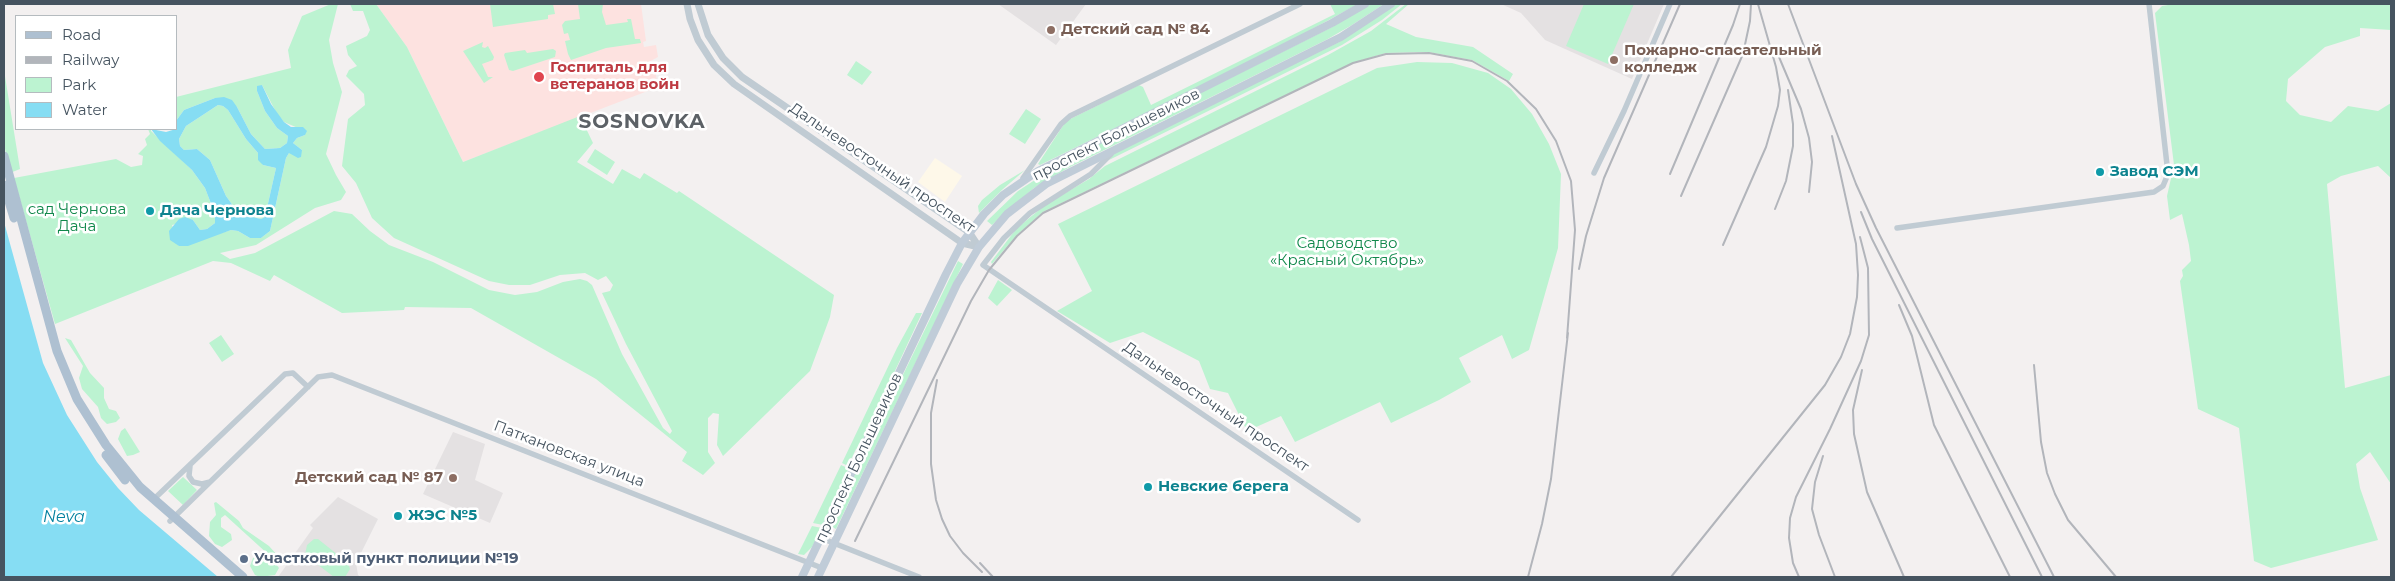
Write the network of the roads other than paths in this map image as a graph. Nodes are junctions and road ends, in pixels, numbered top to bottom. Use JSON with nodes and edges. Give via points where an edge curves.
{"nodes":[{"id":1,"x":687,"y":4,"type":"edge"},
{"id":2,"x":698,"y":4,"type":"edge"},
{"id":3,"x":1300,"y":4,"type":"edge"},
{"id":4,"x":1364,"y":4,"type":"edge"},
{"id":5,"x":1391,"y":4,"type":"edge"},
{"id":6,"x":1670,"y":4,"type":"edge"},
{"id":7,"x":2150,"y":4,"type":"edge"},
{"id":8,"x":1117,"y":147,"type":"junction"},
{"id":9,"x":4,"y":156,"type":"edge"},
{"id":10,"x":1078,"y":166,"type":"junction"},
{"id":11,"x":1594,"y":173,"type":"dead end"},
{"id":12,"x":1082,"y":180,"type":"junction"},
{"id":13,"x":1018,"y":184,"type":"junction"},
{"id":14,"x":4,"y":185,"type":"edge"},
{"id":15,"x":1896,"y":228,"type":"dead end"},
{"id":16,"x":969,"y":232,"type":"junction"},
{"id":17,"x":962,"y":243,"type":"junction"},
{"id":18,"x":979,"y":247,"type":"junction"},
{"id":19,"x":308,"y":387,"type":"junction"},
{"id":20,"x":190,"y":465,"type":"junction"},
{"id":21,"x":210,"y":482,"type":"junction"},
{"id":22,"x":154,"y":500,"type":"junction"},
{"id":23,"x":172,"y":519,"type":"junction"},
{"id":24,"x":1358,"y":520,"type":"dead end"},
{"id":25,"x":821,"y":538,"type":"junction"},
{"id":26,"x":834,"y":544,"type":"junction"},
{"id":27,"x":809,"y":562,"type":"junction"},
{"id":28,"x":822,"y":568,"type":"junction"},
{"id":29,"x":234,"y":577,"type":"edge"},
{"id":30,"x":243,"y":577,"type":"edge"},
{"id":31,"x":802,"y":577,"type":"edge"},
{"id":32,"x":818,"y":577,"type":"edge"},
{"id":33,"x":920,"y":577,"type":"edge"}],
"edges":[{"from":1,"to":17,"type":"street","name":"Дальневосточный проспект","via":[[698,40],[714,64],[734,84]]},
{"from":2,"to":16,"type":"street","name":"Дальневосточный проспект","via":[[708,35],[723,58],[742,77]]},
{"from":3,"to":13,"type":"street","via":[[1070,116],[1060,124]]},
{"from":4,"to":13,"type":"main road","name":"проспект Большевиков","via":[[1350,14],[1074,152]]},
{"from":5,"to":8,"type":"main road","name":"проспект Большевиков","via":[[1340,37]]},
{"from":6,"to":11,"type":"street"},
{"from":7,"to":15,"type":"street","via":[[2168,174],[2163,186],[2154,192]]},
{"from":8,"to":10,"type":"main road","name":"проспект Большевиков"},
{"from":8,"to":12,"type":"street"},
{"from":9,"to":22,"type":"main road","via":[[55,344],[70,386],[116,459]]},
{"from":10,"to":12,"type":"street","via":[[1085,173]]},
{"from":10,"to":18,"type":"main road","name":"проспект Большевиков","via":[[1020,202]]},
{"from":12,"to":24,"type":"street","name":"Дальневосточный проспект","via":[[1030,214],[1004,238],[983,265]]},
{"from":13,"to":16,"type":"main road","name":"проспект Большевиков","via":[[997,201]]},
{"from":14,"to":23,"type":"main road","via":[[52,354],[69,395],[114,467],[138,493]]},
{"from":16,"to":17,"type":"main road","name":"проспект Большевиков"},
{"from":16,"to":18,"type":"street","name":"Дальневосточный проспект"},
{"from":17,"to":18,"type":"street","name":"Дальневосточный проспект"},
{"from":17,"to":25,"type":"main road","name":"проспект Большевиков"},
{"from":18,"to":26,"type":"main road","name":"проспект Большевиков","via":[[957,284]]},
{"from":19,"to":20,"type":"street","via":[[293,373],[285,374]]},
{"from":19,"to":21,"type":"street","name":"Паткановская улица"},
{"from":19,"to":27,"type":"street","name":"Паткановская улица","via":[[323,375],[332,375]]},
{"from":20,"to":21,"type":"street","via":[[189,476],[193,482]]},
{"from":20,"to":22,"type":"street"},
{"from":21,"to":23,"type":"street","name":"Паткановская улица"},
{"from":22,"to":23,"type":"main road"},
{"from":23,"to":29,"type":"main road"},
{"from":23,"to":30,"type":"main road"},
{"from":25,"to":26,"type":"street"},
{"from":25,"to":27,"type":"main road","name":"проспект Большевиков"},
{"from":26,"to":28,"type":"main road","name":"проспект Большевиков"},
{"from":26,"to":33,"type":"street"},
{"from":27,"to":28,"type":"street","name":"Паткановская улица"},
{"from":27,"to":31,"type":"main road","name":"проспект Большевиков"},
{"from":28,"to":32,"type":"main road","name":"проспект Большевиков"}]}
